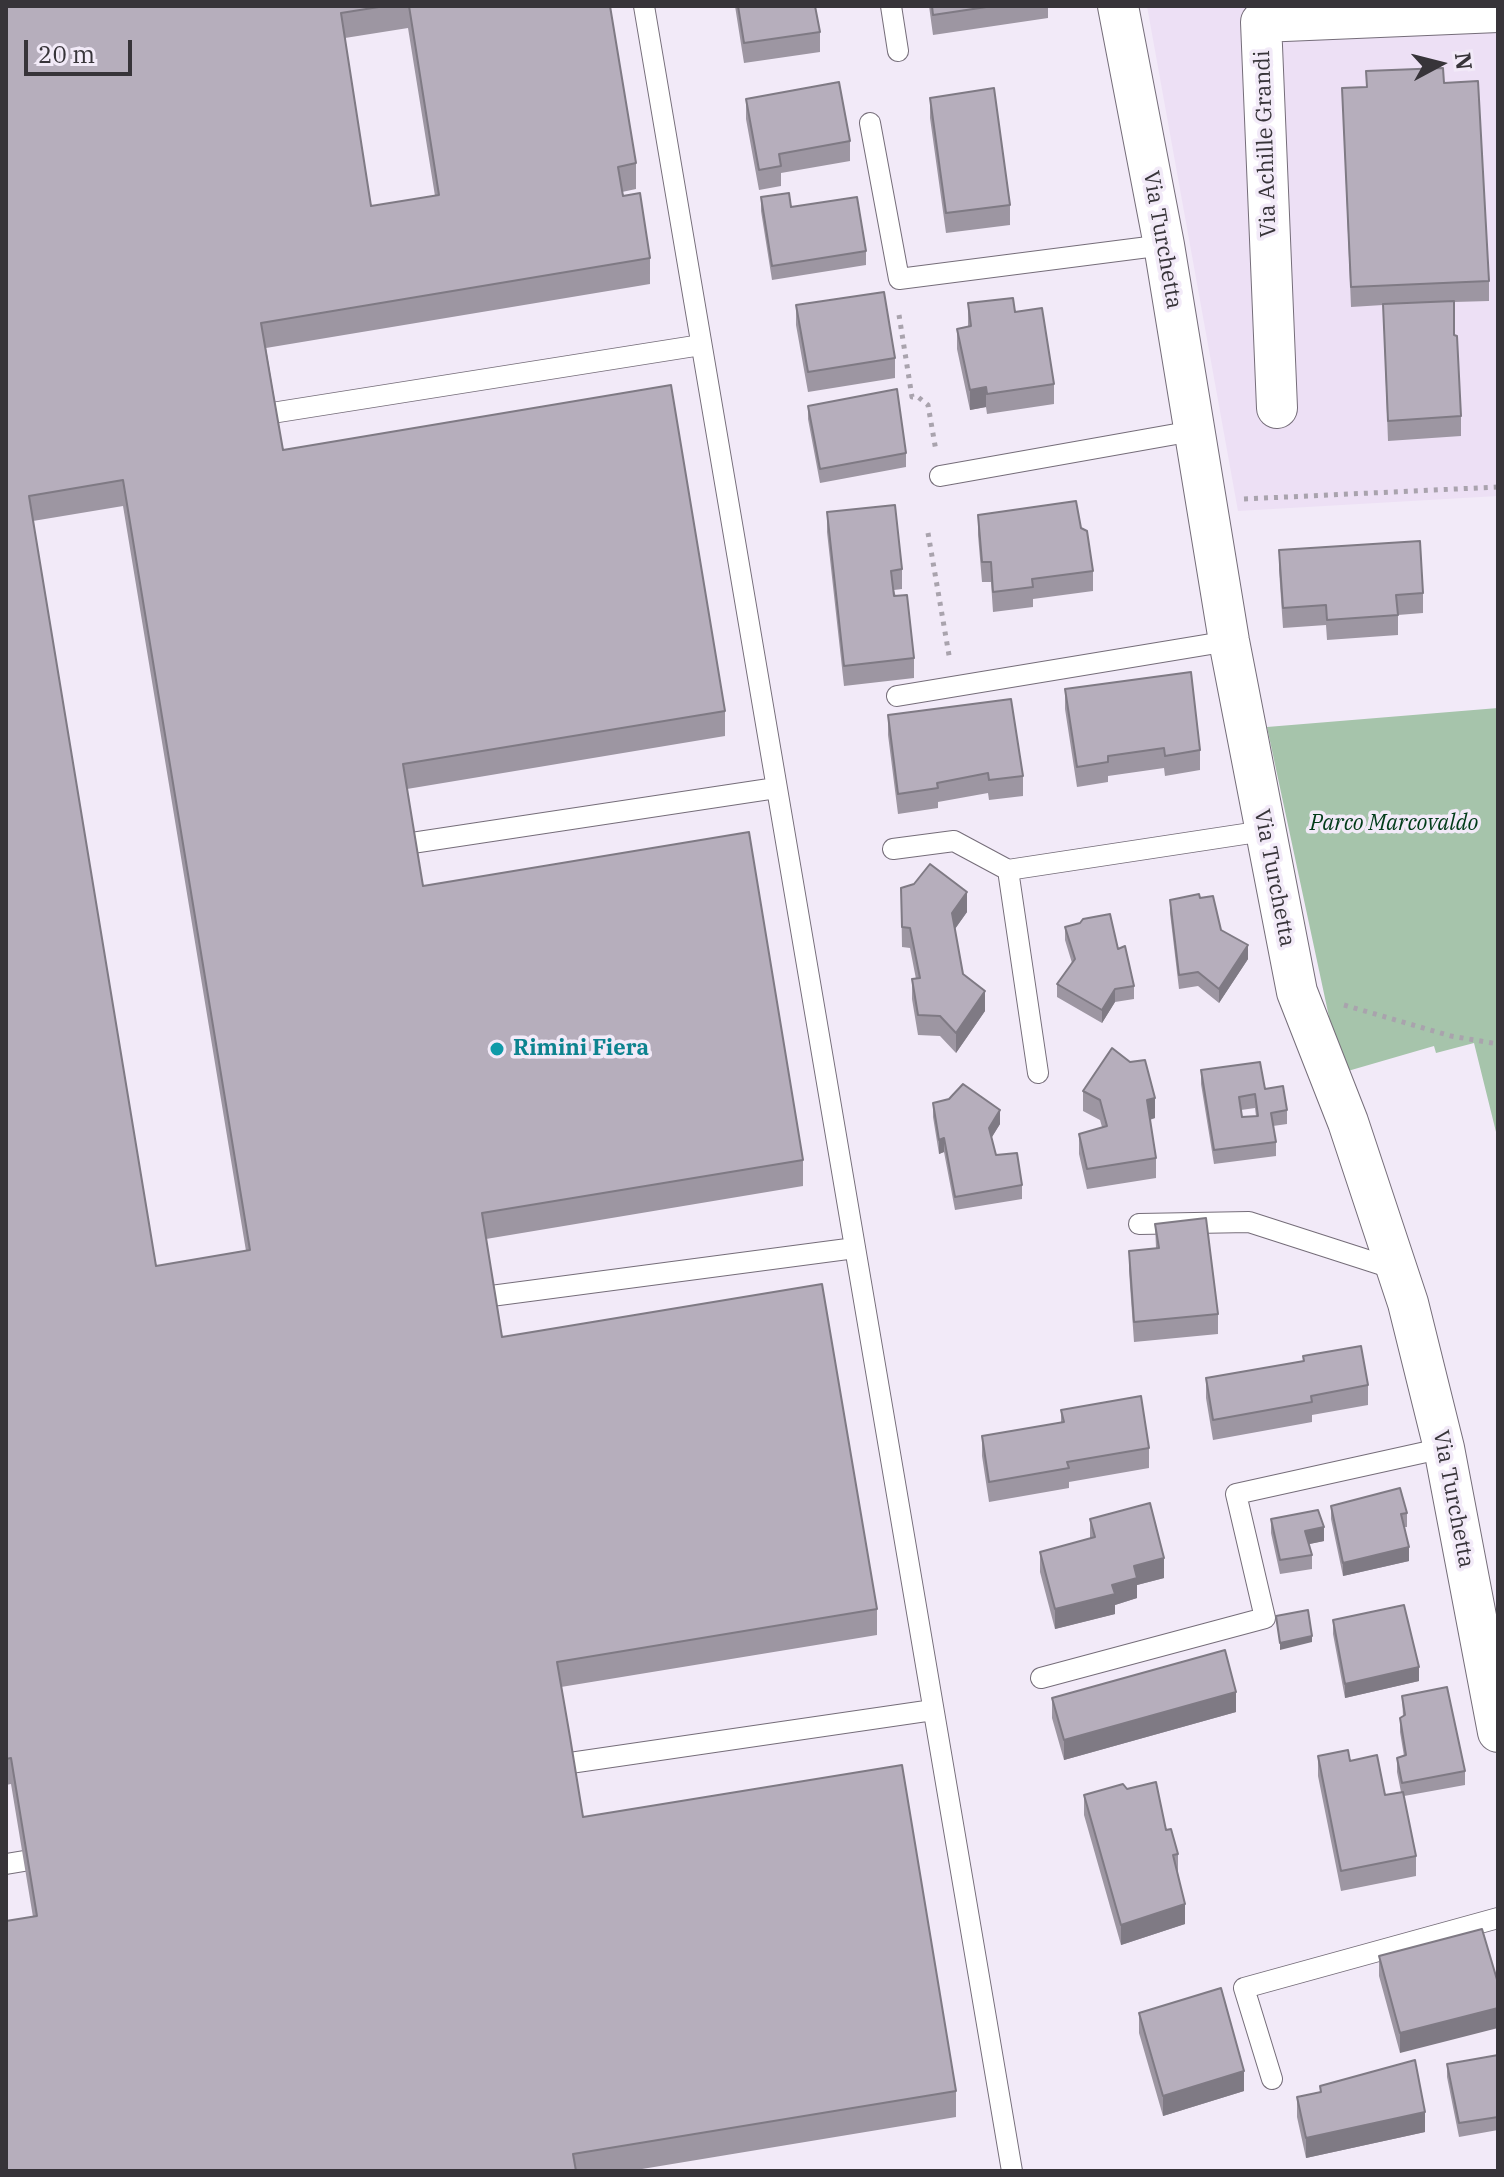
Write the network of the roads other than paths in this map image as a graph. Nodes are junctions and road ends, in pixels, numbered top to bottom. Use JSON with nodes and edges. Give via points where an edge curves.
{"nodes":[{"id":1,"x":644,"y":6,"type":"edge"},
{"id":2,"x":891,"y":6,"type":"edge"},
{"id":3,"x":1118,"y":6,"type":"edge"},
{"id":4,"x":1498,"y":12,"type":"edge"},
{"id":5,"x":898,"y":51,"type":"dead end"},
{"id":6,"x":870,"y":123,"type":"dead end"},
{"id":7,"x":1164,"y":245,"type":"junction"},
{"id":8,"x":701,"y":345,"type":"junction"},
{"id":9,"x":1277,"y":408,"type":"dead end"},
{"id":10,"x":272,"y":413,"type":"edge"},
{"id":11,"x":1193,"y":431,"type":"junction"},
{"id":12,"x":940,"y":476,"type":"road end"},
{"id":13,"x":1229,"y":641,"type":"junction"},
{"id":14,"x":897,"y":696,"type":"dead end"},
{"id":15,"x":776,"y":788,"type":"junction"},
{"id":16,"x":1264,"y":831,"type":"junction"},
{"id":17,"x":412,"y":843,"type":"edge"},
{"id":18,"x":893,"y":849,"type":"dead end"},
{"id":19,"x":1008,"y":870,"type":"junction"},
{"id":20,"x":1038,"y":1073,"type":"dead end"},
{"id":21,"x":1139,"y":1224,"type":"dead end"},
{"id":22,"x":855,"y":1248,"type":"junction"},
{"id":23,"x":1398,"y":1270,"type":"junction"},
{"id":24,"x":491,"y":1296,"type":"edge"},
{"id":25,"x":1444,"y":1448,"type":"junction"},
{"id":26,"x":1041,"y":1678,"type":"dead end"},
{"id":27,"x":933,"y":1710,"type":"junction"},
{"id":28,"x":1498,"y":1732,"type":"edge"},
{"id":29,"x":570,"y":1763,"type":"edge"},
{"id":30,"x":1498,"y":1918,"type":"edge"},
{"id":31,"x":1272,"y":2079,"type":"dead end"},
{"id":32,"x":1012,"y":2171,"type":"edge"}],
"edges":[{"from":1,"to":8,"type":"lane"},
{"from":2,"to":5,"type":"lane"},
{"from":3,"to":7,"type":"street","name":"Via Turchetta"},
{"from":4,"to":9,"type":"street","name":"Via Achille Grandi","via":[[1261,22]]},
{"from":6,"to":7,"type":"lane","via":[[899,279]]},
{"from":7,"to":11,"type":"street","name":"Via Turchetta"},
{"from":8,"to":10,"type":"lane"},
{"from":8,"to":15,"type":"lane"},
{"from":11,"to":12,"type":"lane"},
{"from":11,"to":13,"type":"street","name":"Via Turchetta"},
{"from":13,"to":14,"type":"lane"},
{"from":13,"to":16,"type":"street","name":"Via Turchetta"},
{"from":15,"to":17,"type":"lane"},
{"from":15,"to":22,"type":"lane"},
{"from":16,"to":19,"type":"lane"},
{"from":16,"to":23,"type":"street","name":"Via Turchetta","via":[[1297,992]]},
{"from":18,"to":19,"type":"lane","via":[[954,841]]},
{"from":19,"to":20,"type":"lane"},
{"from":21,"to":23,"type":"lane","via":[[1249,1222]]},
{"from":22,"to":24,"type":"lane"},
{"from":22,"to":27,"type":"lane"},
{"from":23,"to":25,"type":"street","name":"Via Turchetta"},
{"from":25,"to":26,"type":"lane","via":[[1236,1494],[1265,1618]]},
{"from":25,"to":28,"type":"street","name":"Via Turchetta"},
{"from":27,"to":29,"type":"lane"},
{"from":27,"to":32,"type":"lane"},
{"from":30,"to":31,"type":"lane","via":[[1244,1988]]}]}
